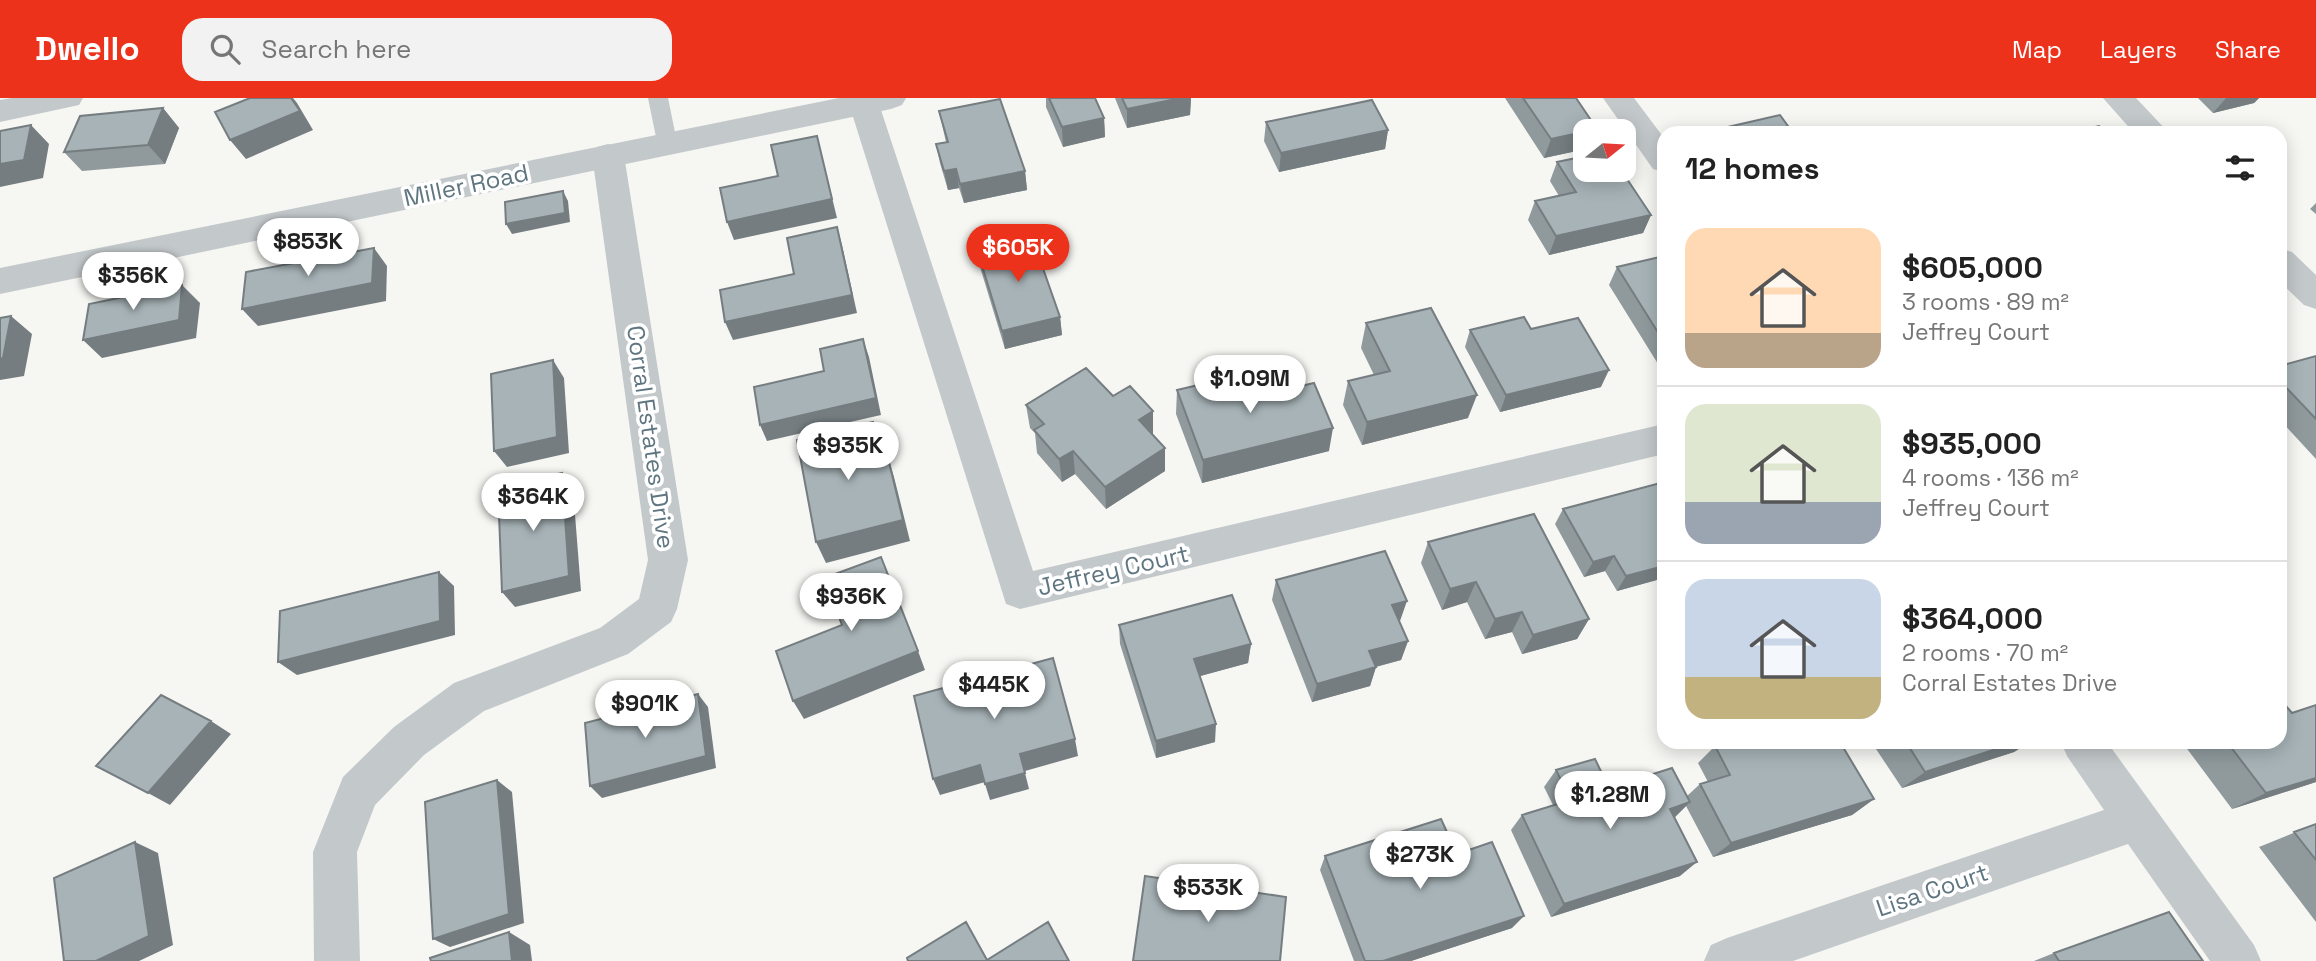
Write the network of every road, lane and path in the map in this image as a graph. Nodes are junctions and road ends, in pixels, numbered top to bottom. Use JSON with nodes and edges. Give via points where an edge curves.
{"nodes":[{"id":1,"x":68,"y":98,"type":"edge"},
{"id":2,"x":659,"y":98,"type":"edge"},
{"id":3,"x":1618,"y":98,"type":"edge"},
{"id":4,"x":2118,"y":98,"type":"edge"},
{"id":5,"x":878,"y":101,"type":"edge"},
{"id":6,"x":0,"y":111,"type":"edge"},
{"id":7,"x":2146,"y":126,"type":"edge"},
{"id":8,"x":667,"y":142,"type":"junction"},
{"id":9,"x":1657,"y":151,"type":"edge"},
{"id":10,"x":608,"y":155,"type":"junction"},
{"id":11,"x":2287,"y":268,"type":"edge"},
{"id":12,"x":0,"y":281,"type":"edge"},
{"id":13,"x":2316,"y":296,"type":"edge"},
{"id":14,"x":1657,"y":441,"type":"edge"},
{"id":15,"x":2087,"y":749,"type":"edge"},
{"id":16,"x":2136,"y":820,"type":"junction"},
{"id":17,"x":337,"y":961,"type":"edge"},
{"id":18,"x":1727,"y":961,"type":"edge"},
{"id":19,"x":2238,"y":961,"type":"edge"}],
"edges":[{"from":1,"to":6,"type":"street"},
{"from":2,"to":8,"type":"lane"},
{"from":3,"to":9,"type":"street"},
{"from":4,"to":7,"type":"street"},
{"from":5,"to":8,"type":"street","name":"Miller Road"},
{"from":5,"to":14,"type":"street","name":"Jeffrey Court","via":[[1020,592]]},
{"from":8,"to":10,"type":"street","name":"Miller Road"},
{"from":10,"to":12,"type":"street","name":"Miller Road"},
{"from":10,"to":17,"type":"street","name":"Corral Estates Drive","via":[[668,560],[657,609],[614,641],[470,697],[409,741],[358,792],[334,852]]},
{"from":11,"to":13,"type":"street"},
{"from":15,"to":16,"type":"street"},
{"from":16,"to":18,"type":"street","name":"Lisa Court"},
{"from":16,"to":19,"type":"street"}]}
